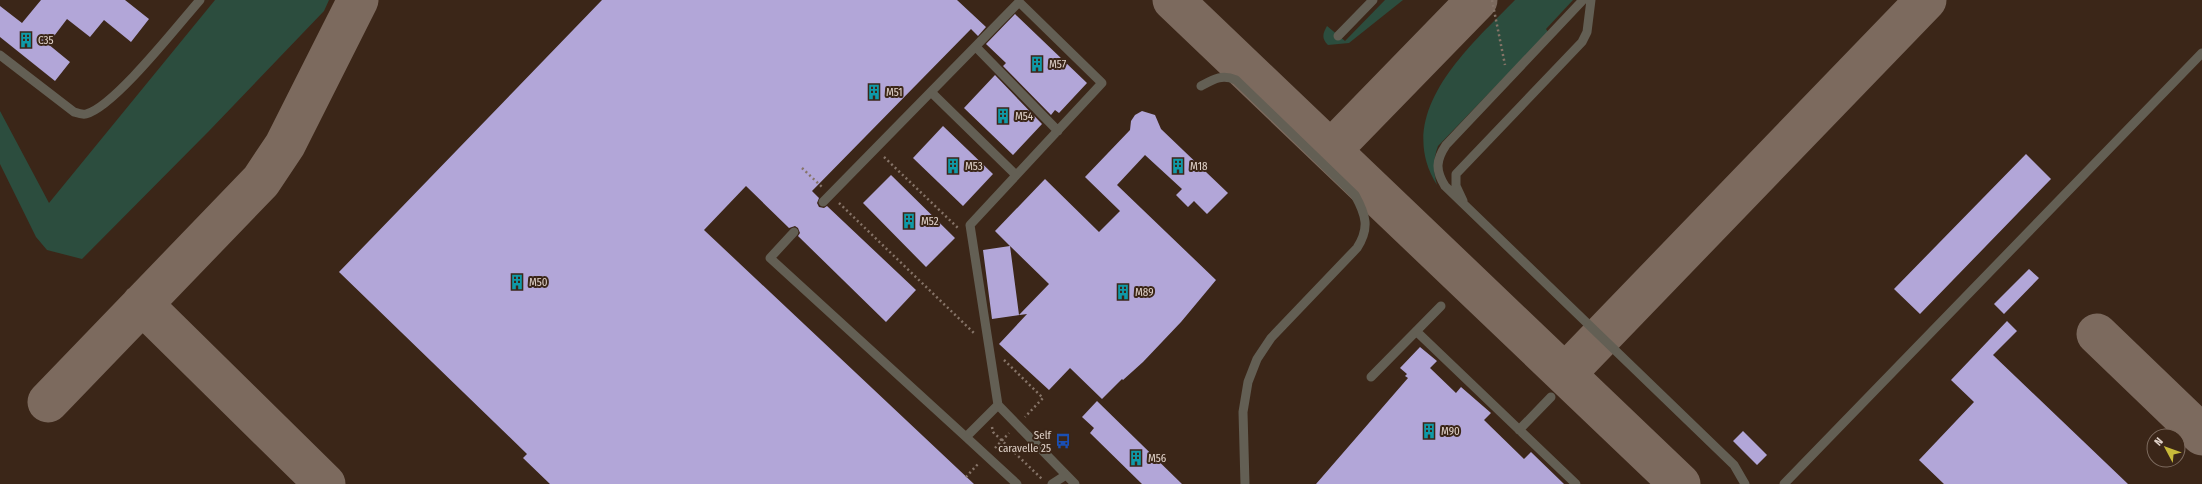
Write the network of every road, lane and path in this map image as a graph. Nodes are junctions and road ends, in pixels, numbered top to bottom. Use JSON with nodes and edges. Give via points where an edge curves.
{"nodes":[{"id":1,"x":200,"y":0,"type":"edge"},
{"id":2,"x":1373,"y":0,"type":"edge"},
{"id":3,"x":1492,"y":0,"type":"edge"},
{"id":4,"x":1583,"y":0,"type":"edge"},
{"id":5,"x":1591,"y":0,"type":"edge"},
{"id":6,"x":1338,"y":36,"type":"dead end"},
{"id":7,"x":976,"y":47,"type":"junction"},
{"id":8,"x":2202,"y":53,"type":"edge"},
{"id":9,"x":0,"y":55,"type":"edge"},
{"id":10,"x":1508,"y":79,"type":"junction"},
{"id":11,"x":1201,"y":86,"type":"dead end"},
{"id":12,"x":931,"y":92,"type":"junction"},
{"id":13,"x":1058,"y":131,"type":"junction"},
{"id":14,"x":875,"y":149,"type":"junction"},
{"id":15,"x":802,"y":168,"type":"dead end"},
{"id":16,"x":1016,"y":175,"type":"junction"},
{"id":17,"x":830,"y":195,"type":"junction"},
{"id":18,"x":823,"y":202,"type":"dead end"},
{"id":19,"x":1464,"y":204,"type":"junction"},
{"id":20,"x":794,"y":232,"type":"dead end"},
{"id":21,"x":963,"y":233,"type":"dead end"},
{"id":22,"x":1441,"y":306,"type":"dead end"},
{"id":23,"x":976,"y":329,"type":"dead end"},
{"id":24,"x":1416,"y":331,"type":"junction"},
{"id":25,"x":989,"y":346,"type":"junction"},
{"id":26,"x":1371,"y":377,"type":"dead end"},
{"id":27,"x":1551,"y":397,"type":"dead end"},
{"id":28,"x":998,"y":405,"type":"junction"},
{"id":29,"x":990,"y":413,"type":"junction"},
{"id":30,"x":1018,"y":424,"type":"junction"},
{"id":31,"x":1519,"y":430,"type":"junction"},
{"id":32,"x":966,"y":437,"type":"junction"},
{"id":33,"x":1002,"y":440,"type":"junction"},
{"id":34,"x":1066,"y":475,"type":"junction"},
{"id":35,"x":1048,"y":483,"type":"edge"},
{"id":36,"x":1016,"y":484,"type":"edge"},
{"id":37,"x":1075,"y":484,"type":"edge"},
{"id":38,"x":1245,"y":484,"type":"edge"},
{"id":39,"x":1576,"y":484,"type":"edge"},
{"id":40,"x":1745,"y":484,"type":"edge"},
{"id":41,"x":1784,"y":484,"type":"edge"}],
"edges":[{"from":1,"to":9,"type":"lane","via":[[146,63],[100,106],[85,114],[74,112]]},
{"from":2,"to":6,"type":"lane"},
{"from":3,"to":10,"type":"path"},
{"from":4,"to":10,"type":"lane"},
{"from":5,"to":19,"type":"lane","via":[[1587,32],[1582,42],[1456,174],[1456,186]]},
{"from":7,"to":12,"type":"lane"},
{"from":7,"to":13,"type":"lane"},
{"from":7,"to":13,"type":"lane","via":[[1019,2],[1102,83]]},
{"from":8,"to":41,"type":"lane"},
{"from":10,"to":19,"type":"lane","via":[[1440,153],[1438,174],[1445,186]]},
{"from":11,"to":38,"type":"lane","via":[[1218,77],[1228,76],[1236,80],[1355,195],[1366,224],[1365,236],[1357,248],[1271,338],[1257,359],[1248,382],[1243,412]]},
{"from":12,"to":14,"type":"lane"},
{"from":12,"to":16,"type":"lane"},
{"from":13,"to":16,"type":"lane"},
{"from":14,"to":17,"type":"lane"},
{"from":14,"to":21,"type":"path"},
{"from":15,"to":17,"type":"path"},
{"from":16,"to":25,"type":"lane","via":[[970,225]]},
{"from":17,"to":18,"type":"lane"},
{"from":17,"to":23,"type":"path","via":[[977,336]]},
{"from":19,"to":40,"type":"lane","via":[[1734,465]]},
{"from":20,"to":32,"type":"lane","via":[[770,258]]},
{"from":22,"to":24,"type":"lane"},
{"from":24,"to":26,"type":"lane"},
{"from":24,"to":31,"type":"lane"},
{"from":25,"to":28,"type":"lane"},
{"from":25,"to":30,"type":"path","via":[[1043,398]]},
{"from":27,"to":31,"type":"lane"},
{"from":28,"to":29,"type":"lane"},
{"from":28,"to":30,"type":"lane"},
{"from":29,"to":32,"type":"lane"},
{"from":29,"to":33,"type":"path","via":[[993,432]]},
{"from":30,"to":33,"type":"path"},
{"from":30,"to":34,"type":"lane"},
{"from":31,"to":39,"type":"lane"},
{"from":32,"to":36,"type":"lane"},
{"from":33,"to":35,"type":"path"},
{"from":34,"to":35,"type":"lane"},
{"from":34,"to":37,"type":"lane"}]}
